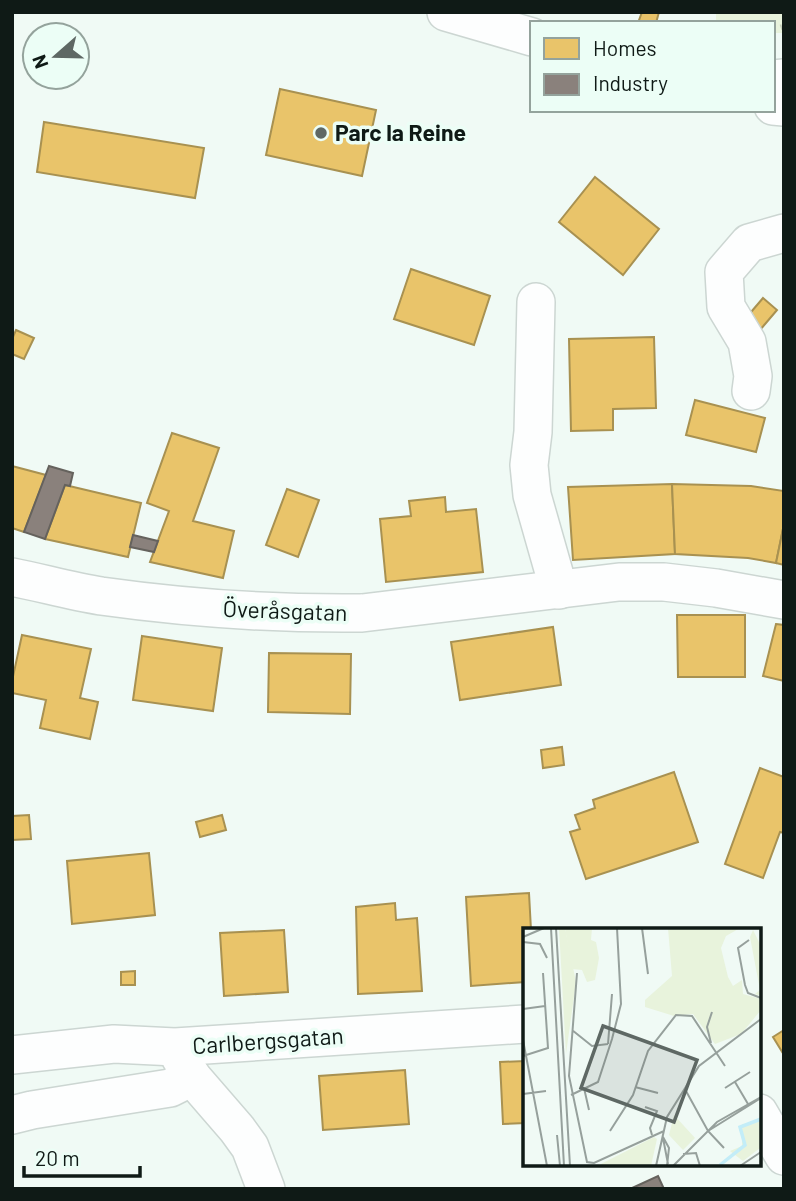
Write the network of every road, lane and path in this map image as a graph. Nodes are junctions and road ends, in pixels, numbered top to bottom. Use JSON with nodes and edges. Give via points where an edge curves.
{"nodes":[{"id":1,"x":446,"y":12,"type":"edge"},
{"id":2,"x":530,"y":36,"type":"edge"},
{"id":3,"x":784,"y":233,"type":"edge"},
{"id":4,"x":536,"y":302,"type":"dead end"},
{"id":5,"x":751,"y":391,"type":"dead end"},
{"id":6,"x":12,"y":577,"type":"edge"},
{"id":7,"x":559,"y":590,"type":"junction"},
{"id":8,"x":784,"y":600,"type":"edge"},
{"id":9,"x":523,"y":1024,"type":"edge"},
{"id":10,"x":12,"y":1055,"type":"edge"},
{"id":11,"x":183,"y":1062,"type":"junction"},
{"id":12,"x":12,"y":1115,"type":"edge"},
{"id":13,"x":761,"y":1116,"type":"edge"},
{"id":14,"x":784,"y":1156,"type":"edge"},
{"id":15,"x":266,"y":1189,"type":"edge"}],
"edges":[{"from":1,"to":2,"type":"street"},
{"from":3,"to":5,"type":"street","via":[[749,243],[724,272],[726,307],[747,342]]},
{"from":4,"to":7,"type":"street","via":[[529,465],[532,495]]},
{"from":6,"to":7,"type":"street","name":"Överåsgatan","via":[[113,597],[236,611],[338,614]]},
{"from":7,"to":8,"type":"street","name":"Överåsgatan","via":[[664,582]]},
{"from":9,"to":11,"type":"street","name":"Carlbergsgatan"},
{"from":10,"to":11,"type":"street","name":"Carlbergsgatan","via":[[114,1044]]},
{"from":11,"to":12,"type":"street","via":[[170,1088]]},
{"from":11,"to":15,"type":"street","via":[[250,1147]]},
{"from":13,"to":14,"type":"street"}]}
